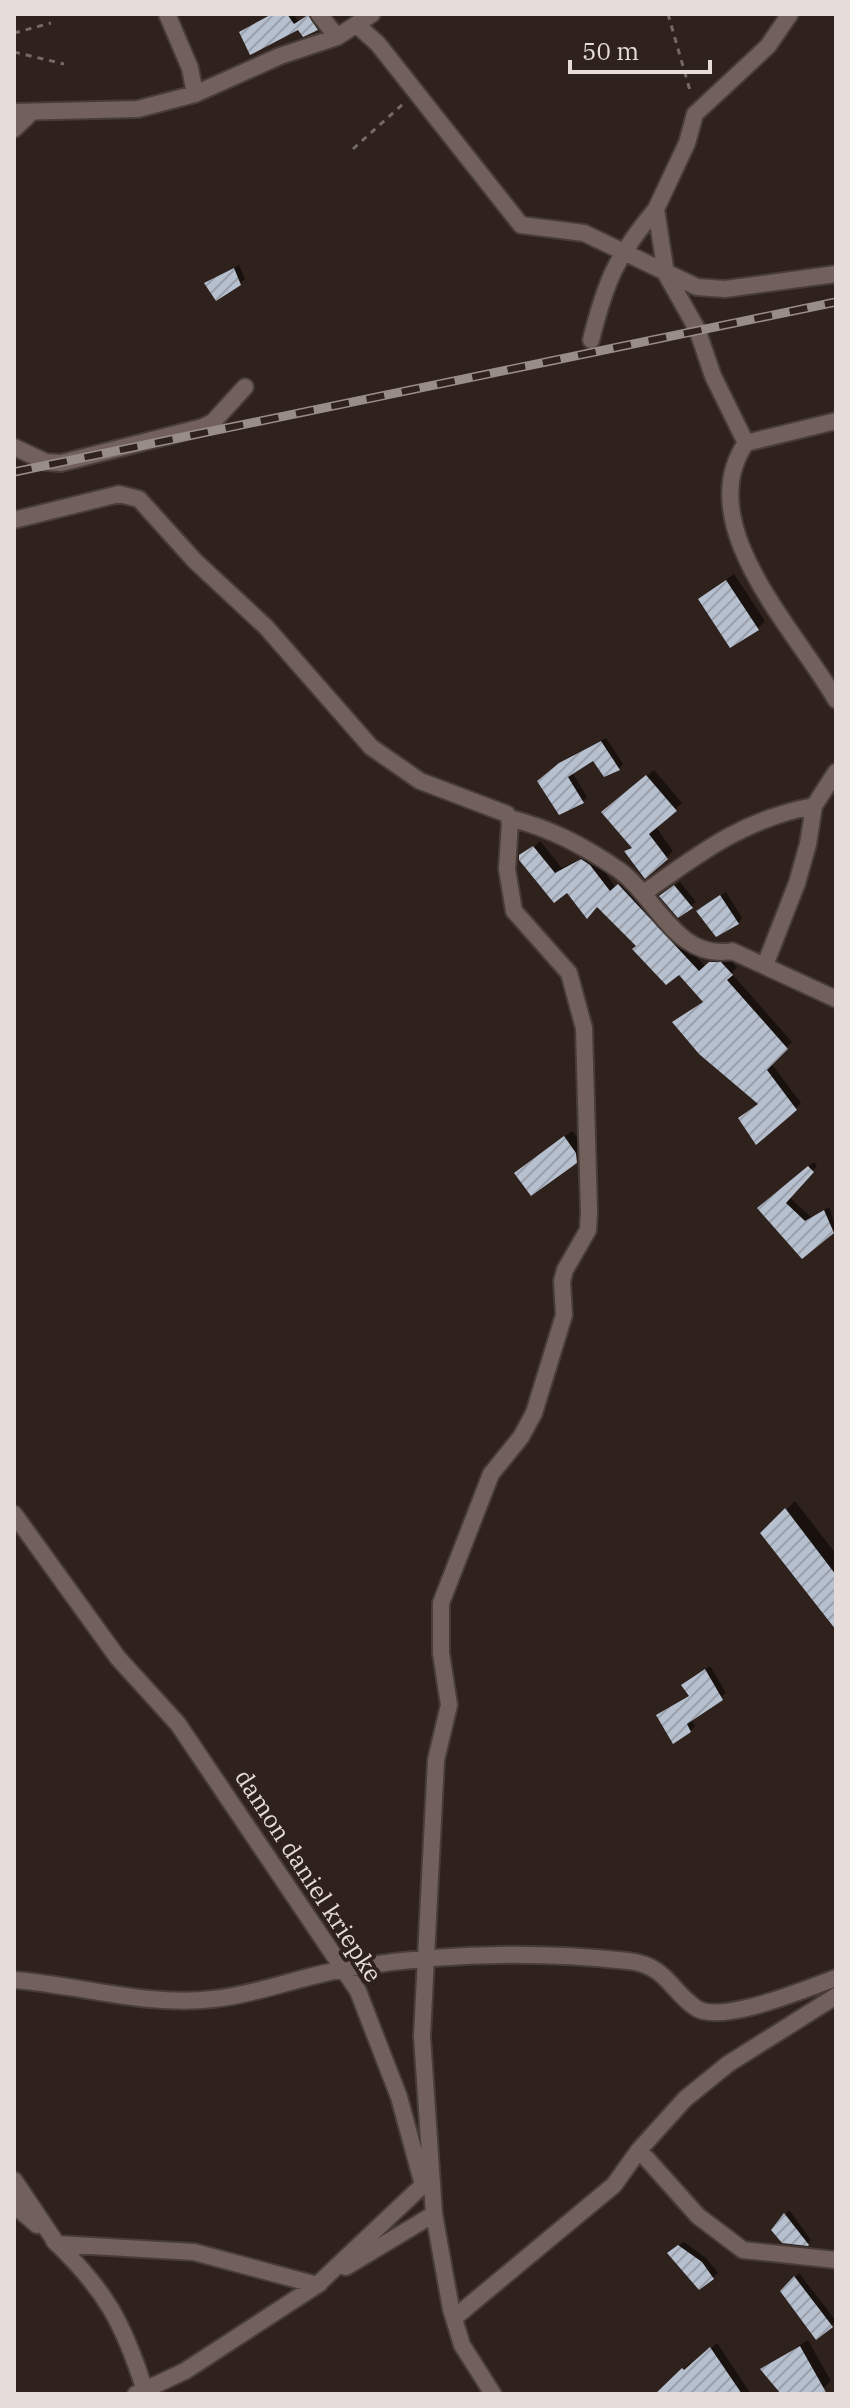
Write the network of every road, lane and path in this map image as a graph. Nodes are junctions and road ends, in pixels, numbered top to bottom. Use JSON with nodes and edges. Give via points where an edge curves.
{"nodes":[{"id":1,"x":167,"y":14,"type":"edge"},
{"id":2,"x":319,"y":14,"type":"edge"},
{"id":3,"x":372,"y":14,"type":"edge"},
{"id":4,"x":668,"y":14,"type":"edge"},
{"id":5,"x":790,"y":14,"type":"edge"},
{"id":6,"x":51,"y":23,"type":"dead end"},
{"id":7,"x":357,"y":25,"type":"junction"},
{"id":8,"x":14,"y":33,"type":"edge"},
{"id":9,"x":337,"y":37,"type":"junction"},
{"id":10,"x":14,"y":52,"type":"edge"},
{"id":11,"x":64,"y":64,"type":"dead end"},
{"id":12,"x":195,"y":94,"type":"junction"},
{"id":13,"x":415,"y":94,"type":"junction"},
{"id":14,"x":14,"y":112,"type":"edge"},
{"id":15,"x":32,"y":112,"type":"junction"},
{"id":16,"x":695,"y":114,"type":"junction"},
{"id":17,"x":14,"y":129,"type":"edge"},
{"id":18,"x":353,"y":149,"type":"dead end"},
{"id":19,"x":656,"y":209,"type":"junction"},
{"id":20,"x":622,"y":253,"type":"junction"},
{"id":21,"x":666,"y":274,"type":"junction"},
{"id":22,"x":836,"y":274,"type":"edge"},
{"id":23,"x":591,"y":340,"type":"dead end"},
{"id":24,"x":245,"y":387,"type":"dead end"},
{"id":25,"x":836,"y":421,"type":"edge"},
{"id":26,"x":746,"y":443,"type":"junction"},
{"id":27,"x":14,"y":447,"type":"edge"},
{"id":28,"x":14,"y":520,"type":"edge"},
{"id":29,"x":836,"y":700,"type":"edge"},
{"id":30,"x":836,"y":772,"type":"edge"},
{"id":31,"x":814,"y":806,"type":"junction"},
{"id":32,"x":509,"y":818,"type":"junction"},
{"id":33,"x":644,"y":893,"type":"junction"},
{"id":34,"x":765,"y":965,"type":"junction"},
{"id":35,"x":836,"y":999,"type":"edge"},
{"id":36,"x":14,"y":1514,"type":"edge"},
{"id":37,"x":428,"y":1959,"type":"junction"},
{"id":38,"x":343,"y":1969,"type":"junction"},
{"id":39,"x":836,"y":1978,"type":"edge"},
{"id":40,"x":14,"y":1980,"type":"edge"},
{"id":41,"x":836,"y":1996,"type":"edge"},
{"id":42,"x":639,"y":2150,"type":"junction"},
{"id":43,"x":14,"y":2180,"type":"edge"},
{"id":44,"x":14,"y":2205,"type":"edge"},
{"id":45,"x":434,"y":2214,"type":"junction"},
{"id":46,"x":57,"y":2244,"type":"junction"},
{"id":47,"x":836,"y":2260,"type":"edge"},
{"id":48,"x":317,"y":2285,"type":"junction"},
{"id":49,"x":454,"y":2318,"type":"junction"},
{"id":50,"x":140,"y":2392,"type":"edge"},
{"id":51,"x":493,"y":2394,"type":"edge"}],
"edges":[{"from":1,"to":12,"type":"street"},
{"from":2,"to":9,"type":"street"},
{"from":3,"to":7,"type":"street"},
{"from":4,"to":16,"type":"path"},
{"from":5,"to":16,"type":"street","via":[[768,46]]},
{"from":6,"to":8,"type":"path"},
{"from":7,"to":9,"type":"street"},
{"from":7,"to":13,"type":"street"},
{"from":9,"to":12,"type":"street"},
{"from":10,"to":11,"type":"path"},
{"from":12,"to":15,"type":"street","via":[[138,109]]},
{"from":13,"to":18,"type":"path"},
{"from":13,"to":20,"type":"street","via":[[521,225],[584,233]]},
{"from":14,"to":15,"type":"street"},
{"from":15,"to":17,"type":"street"},
{"from":16,"to":19,"type":"street"},
{"from":19,"to":20,"type":"street"},
{"from":19,"to":21,"type":"street"},
{"from":20,"to":21,"type":"street"},
{"from":20,"to":23,"type":"street","via":[[606,282]]},
{"from":21,"to":22,"type":"street","via":[[697,287],[725,289]]},
{"from":21,"to":26,"type":"street","via":[[697,329]]},
{"from":24,"to":27,"type":"street","via":[[213,422],[185,434],[61,463]]},
{"from":25,"to":26,"type":"street"},
{"from":26,"to":29,"type":"street","via":[[728,482],[734,530],[767,594]]},
{"from":28,"to":32,"type":"street","via":[[119,494],[139,499],[266,627],[371,747],[420,781]]},
{"from":30,"to":31,"type":"street"},
{"from":31,"to":33,"type":"street","via":[[773,814],[740,829]]},
{"from":31,"to":34,"type":"street","via":[[801,870]]},
{"from":32,"to":33,"type":"street","via":[[569,839],[621,871]]},
{"from":32,"to":37,"type":"street","via":[[508,891],[514,911],[569,973],[584,1028],[589,1221],[565,1270],[564,1315],[534,1413],[491,1474],[441,1603],[449,1705],[436,1760]]},
{"from":33,"to":34,"type":"street","via":[[666,924],[689,942],[714,954],[732,951]]},
{"from":34,"to":35,"type":"street"},
{"from":36,"to":38,"type":"street","name":"damon daniel kriepke","via":[[118,1658],[178,1724]]},
{"from":37,"to":38,"type":"street"},
{"from":37,"to":39,"type":"street","via":[[519,1954],[643,1963],[710,2013]]},
{"from":37,"to":45,"type":"street","via":[[422,2036]]},
{"from":38,"to":40,"type":"street","via":[[190,2000]]},
{"from":38,"to":48,"type":"street","name":"damon daniel kriepke","via":[[358,1991],[399,2097],[423,2185]]},
{"from":41,"to":42,"type":"street","via":[[728,2064],[685,2099]]},
{"from":42,"to":47,"type":"street","via":[[698,2216],[743,2250]]},
{"from":42,"to":49,"type":"street","via":[[614,2185]]},
{"from":43,"to":46,"type":"street"},
{"from":44,"to":46,"type":"street"},
{"from":45,"to":48,"type":"street"},
{"from":45,"to":49,"type":"street"},
{"from":46,"to":48,"type":"street","via":[[194,2252]]},
{"from":46,"to":50,"type":"street","via":[[109,2304],[127,2336]]},
{"from":48,"to":50,"type":"street","via":[[185,2371]]},
{"from":49,"to":51,"type":"street","via":[[462,2345]]}]}
